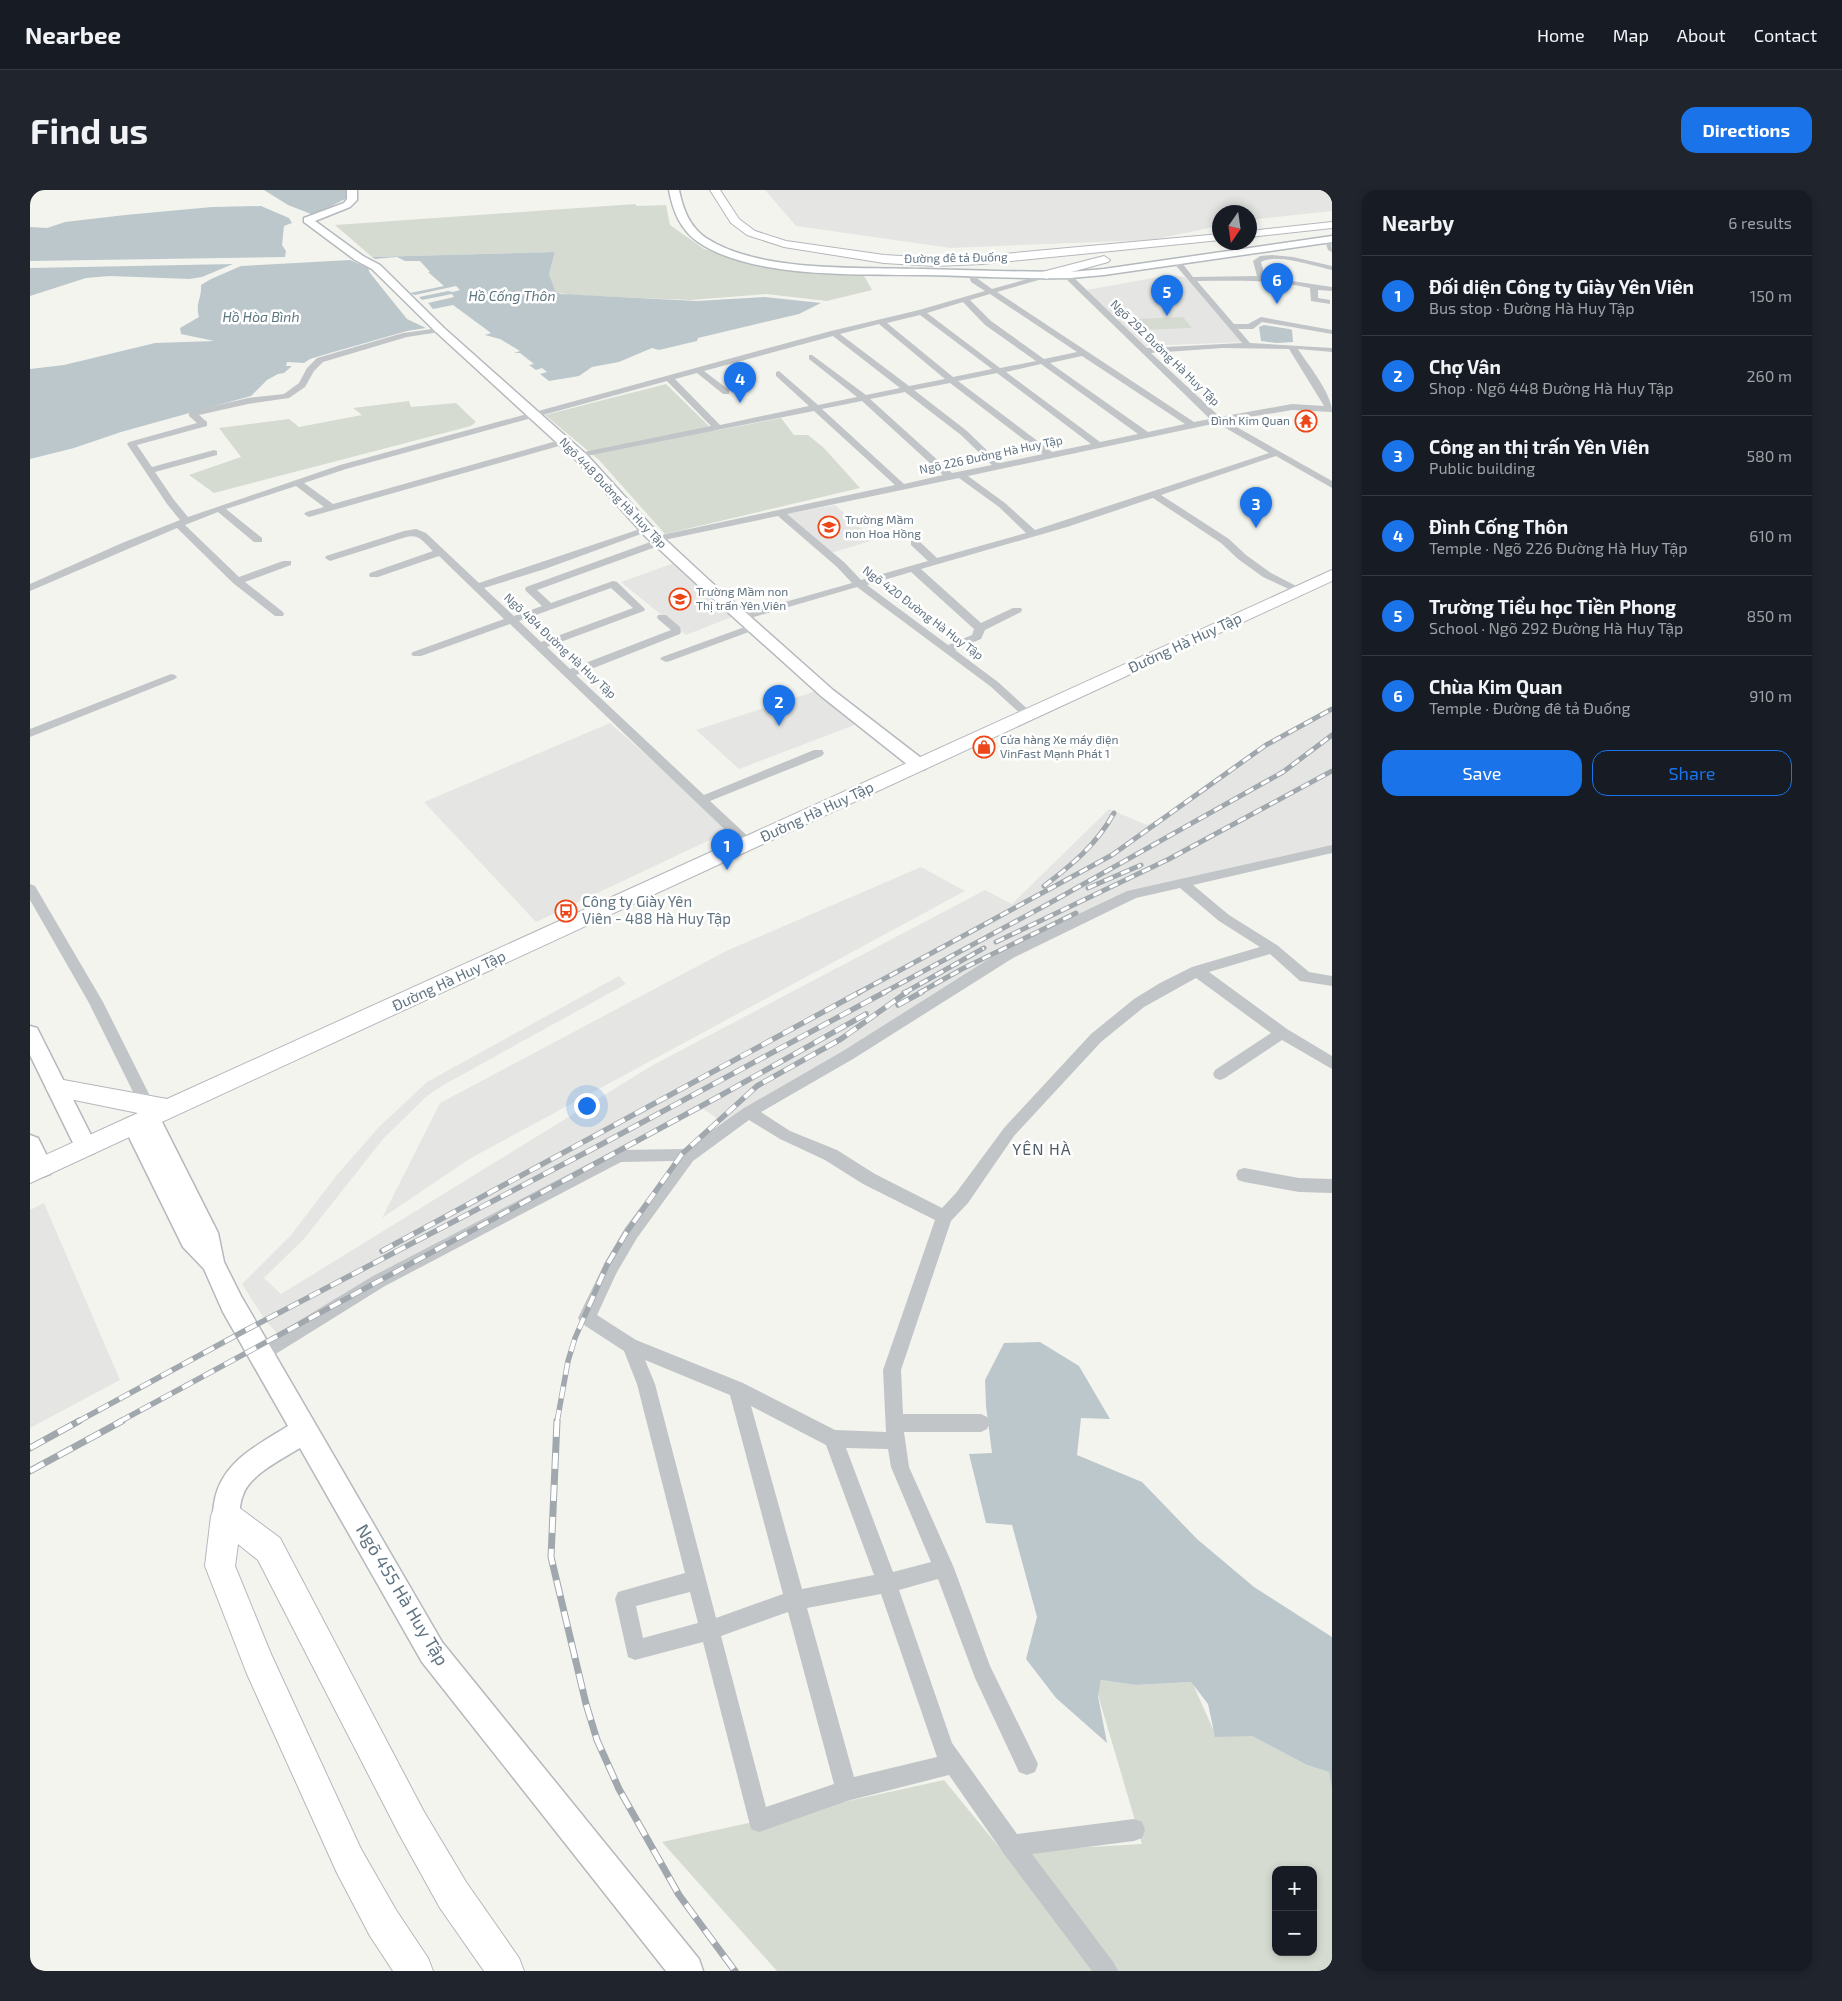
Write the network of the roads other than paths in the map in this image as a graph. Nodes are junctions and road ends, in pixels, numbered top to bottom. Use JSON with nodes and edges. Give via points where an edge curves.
{"nodes":[{"id":1,"x":352,"y":190,"type":"edge"},
{"id":2,"x":674,"y":190,"type":"edge"},
{"id":3,"x":709,"y":190,"type":"edge"},
{"id":4,"x":717,"y":194,"type":"edge"},
{"id":5,"x":1332,"y":225,"type":"edge"},
{"id":6,"x":751,"y":233,"type":"junction"},
{"id":7,"x":1257,"y":233,"type":"edge"},
{"id":8,"x":1212,"y":238,"type":"edge"},
{"id":9,"x":1330,"y":239,"type":"edge"},
{"id":10,"x":1166,"y":243,"type":"junction"},
{"id":11,"x":1332,"y":250,"type":"edge"},
{"id":12,"x":1241,"y":252,"type":"junction"},
{"id":13,"x":1260,"y":258,"type":"junction"},
{"id":14,"x":1176,"y":262,"type":"junction"},
{"id":15,"x":1332,"y":268,"type":"edge"},
{"id":16,"x":896,"y":271,"type":"junction"},
{"id":17,"x":972,"y":273,"type":"junction"},
{"id":18,"x":1046,"y":275,"type":"junction"},
{"id":19,"x":1066,"y":275,"type":"junction"},
{"id":20,"x":1192,"y":279,"type":"junction"},
{"id":21,"x":1262,"y":280,"type":"junction"},
{"id":22,"x":1314,"y":287,"type":"junction"},
{"id":23,"x":1332,"y":289,"type":"edge"},
{"id":24,"x":992,"y":291,"type":"junction"},
{"id":25,"x":964,"y":299,"type":"junction"},
{"id":26,"x":1327,"y":302,"type":"dead end"},
{"id":27,"x":921,"y":312,"type":"junction"},
{"id":28,"x":880,"y":321,"type":"junction"},
{"id":29,"x":1232,"y":326,"type":"junction"},
{"id":30,"x":440,"y":330,"type":"junction"},
{"id":31,"x":1332,"y":332,"type":"edge"},
{"id":32,"x":834,"y":333,"type":"junction"},
{"id":33,"x":1295,"y":337,"type":"junction"},
{"id":34,"x":1247,"y":344,"type":"junction"},
{"id":35,"x":1332,"y":350,"type":"edge"},
{"id":36,"x":1146,"y":351,"type":"junction"},
{"id":37,"x":1085,"y":353,"type":"junction"},
{"id":38,"x":812,"y":357,"type":"dead end"},
{"id":39,"x":1042,"y":361,"type":"junction"},
{"id":40,"x":698,"y":370,"type":"junction"},
{"id":41,"x":1000,"y":371,"type":"junction"},
{"id":42,"x":779,"y":374,"type":"dead end"},
{"id":43,"x":669,"y":378,"type":"junction"},
{"id":44,"x":951,"y":380,"type":"junction"},
{"id":45,"x":906,"y":389,"type":"junction"},
{"id":46,"x":726,"y":392,"type":"dead end"},
{"id":47,"x":864,"y":398,"type":"junction"},
{"id":48,"x":815,"y":407,"type":"junction"},
{"id":49,"x":1331,"y":409,"type":"edge"},
{"id":50,"x":532,"y":414,"type":"junction"},
{"id":51,"x":1218,"y":419,"type":"junction"},
{"id":52,"x":1192,"y":425,"type":"junction"},
{"id":53,"x":717,"y":427,"type":"junction"},
{"id":54,"x":1146,"y":434,"type":"junction"},
{"id":55,"x":563,"y":442,"type":"junction"},
{"id":56,"x":1098,"y":445,"type":"junction"},
{"id":57,"x":214,"y":453,"type":"dead end"},
{"id":58,"x":1277,"y":453,"type":"junction"},
{"id":59,"x":1050,"y":455,"type":"junction"},
{"id":60,"x":579,"y":456,"type":"junction"},
{"id":61,"x":998,"y":466,"type":"junction"},
{"id":62,"x":150,"y":470,"type":"junction"},
{"id":63,"x":960,"y":474,"type":"junction"},
{"id":64,"x":949,"y":476,"type":"junction"},
{"id":65,"x":297,"y":482,"type":"junction"},
{"id":66,"x":1332,"y":484,"type":"edge"},
{"id":67,"x":902,"y":487,"type":"junction"},
{"id":68,"x":1154,"y":495,"type":"junction"},
{"id":69,"x":331,"y":507,"type":"junction"},
{"id":70,"x":219,"y":508,"type":"junction"},
{"id":71,"x":780,"y":513,"type":"junction"},
{"id":72,"x":309,"y":514,"type":"dead end"},
{"id":73,"x":182,"y":523,"type":"junction"},
{"id":74,"x":1032,"y":533,"type":"junction"},
{"id":75,"x":654,"y":537,"type":"junction"},
{"id":76,"x":258,"y":540,"type":"dead end"},
{"id":77,"x":915,"y":543,"type":"dead end"},
{"id":78,"x":441,"y":552,"type":"junction"},
{"id":79,"x":330,"y":558,"type":"dead end"},
{"id":80,"x":935,"y":562,"type":"junction"},
{"id":81,"x":287,"y":563,"type":"dead end"},
{"id":82,"x":913,"y":568,"type":"junction"},
{"id":83,"x":374,"y":575,"type":"dead end"},
{"id":84,"x":1332,"y":575,"type":"edge"},
{"id":85,"x":237,"y":581,"type":"junction"},
{"id":86,"x":858,"y":583,"type":"junction"},
{"id":87,"x":477,"y":586,"type":"junction"},
{"id":88,"x":30,"y":588,"type":"edge"},
{"id":89,"x":1299,"y":590,"type":"junction"},
{"id":90,"x":548,"y":606,"type":"junction"},
{"id":91,"x":1017,"y":610,"type":"dead end"},
{"id":92,"x":279,"y":614,"type":"dead end"},
{"id":93,"x":662,"y":617,"type":"dead end"},
{"id":94,"x":743,"y":617,"type":"junction"},
{"id":95,"x":512,"y":619,"type":"junction"},
{"id":96,"x":753,"y":627,"type":"junction"},
{"id":97,"x":980,"y":628,"type":"junction"},
{"id":98,"x":540,"y":646,"type":"junction"},
{"id":99,"x":948,"y":649,"type":"junction"},
{"id":100,"x":417,"y":654,"type":"dead end"},
{"id":101,"x":666,"y":658,"type":"dead end"},
{"id":102,"x":569,"y":674,"type":"junction"},
{"id":103,"x":172,"y":677,"type":"dead end"},
{"id":104,"x":1028,"y":715,"type":"junction"},
{"id":105,"x":30,"y":733,"type":"edge"},
{"id":106,"x":818,"y":753,"type":"dead end"},
{"id":107,"x":919,"y":765,"type":"junction"},
{"id":108,"x":702,"y":800,"type":"junction"},
{"id":109,"x":748,"y":844,"type":"junction"},
{"id":110,"x":1332,"y":849,"type":"edge"},
{"id":111,"x":1183,"y":883,"type":"junction"},
{"id":112,"x":30,"y":889,"type":"edge"},
{"id":113,"x":1272,"y":948,"type":"junction"},
{"id":114,"x":1197,"y":971,"type":"junction"},
{"id":115,"x":1332,"y":981,"type":"edge"},
{"id":116,"x":1282,"y":1033,"type":"junction"},
{"id":117,"x":30,"y":1034,"type":"edge"},
{"id":118,"x":1332,"y":1063,"type":"edge"},
{"id":119,"x":1220,"y":1074,"type":"dead end"},
{"id":120,"x":58,"y":1088,"type":"junction"},
{"id":121,"x":749,"y":1112,"type":"junction"},
{"id":122,"x":149,"y":1114,"type":"junction"},
{"id":123,"x":30,"y":1144,"type":"edge"},
{"id":124,"x":86,"y":1147,"type":"junction"},
{"id":125,"x":687,"y":1156,"type":"junction"},
{"id":126,"x":36,"y":1171,"type":"edge"},
{"id":127,"x":1244,"y":1175,"type":"dead end"},
{"id":128,"x":1332,"y":1186,"type":"edge"},
{"id":129,"x":944,"y":1217,"type":"junction"},
{"id":130,"x":630,"y":1346,"type":"junction"},
{"id":131,"x":260,"y":1354,"type":"junction"},
{"id":132,"x":737,"y":1390,"type":"junction"},
{"id":133,"x":981,"y":1424,"type":"dead end"},
{"id":134,"x":305,"y":1430,"type":"junction"},
{"id":135,"x":895,"y":1432,"type":"junction"},
{"id":136,"x":833,"y":1439,"type":"junction"},
{"id":137,"x":226,"y":1516,"type":"junction"},
{"id":138,"x":944,"y":1568,"type":"junction"},
{"id":139,"x":697,"y":1580,"type":"junction"},
{"id":140,"x":886,"y":1583,"type":"junction"},
{"id":141,"x":795,"y":1600,"type":"junction"},
{"id":142,"x":710,"y":1630,"type":"junction"},
{"id":143,"x":954,"y":1763,"type":"junction"},
{"id":144,"x":1027,"y":1764,"type":"dead end"},
{"id":145,"x":847,"y":1790,"type":"junction"},
{"id":146,"x":1134,"y":1830,"type":"dead end"},
{"id":147,"x":1012,"y":1846,"type":"junction"},
{"id":148,"x":415,"y":1971,"type":"edge"},
{"id":149,"x":506,"y":1971,"type":"edge"},
{"id":150,"x":687,"y":1971,"type":"edge"},
{"id":151,"x":1106,"y":1971,"type":"edge"}],
"edges":[{"from":1,"to":30,"type":"street","name":"Ngõ 448 Đường Hà Huy Tập","via":[[352,200],[347,205],[308,220],[376,267]]},
{"from":2,"to":16,"type":"street","via":[[686,226],[705,242],[728,252],[786,264]]},
{"from":3,"to":4,"type":"main road"},
{"from":4,"to":6,"type":"main road","name":"Đường đê tả Đuống","via":[[735,221]]},
{"from":5,"to":7,"type":"main road"},
{"from":6,"to":10,"type":"main road","name":"Đường đê tả Đuống","via":[[821,251],[934,262]]},
{"from":6,"to":16,"type":"main road","via":[[816,258]]},
{"from":8,"to":10,"type":"main road","name":"Đường đê tả Đuống"},
{"from":9,"to":11,"type":"street"},
{"from":9,"to":12,"type":"street"},
{"from":10,"to":18,"type":"main road"},
{"from":12,"to":13,"type":"street"},
{"from":12,"to":14,"type":"street"},
{"from":13,"to":15,"type":"street","via":[[1287,258]]},
{"from":13,"to":21,"type":"street","via":[[1256,263]]},
{"from":14,"to":19,"type":"street"},
{"from":14,"to":20,"type":"street"},
{"from":16,"to":17,"type":"street"},
{"from":17,"to":18,"type":"street"},
{"from":17,"to":24,"type":"street","via":[[975,281]]},
{"from":18,"to":19,"type":"street"},
{"from":18,"to":24,"type":"street"},
{"from":19,"to":36,"type":"street","name":"Ngõ 292 Đường Hà Huy Tập"},
{"from":20,"to":21,"type":"street"},
{"from":20,"to":29,"type":"street"},
{"from":21,"to":22,"type":"street"},
{"from":22,"to":23,"type":"street"},
{"from":22,"to":26,"type":"street","via":[[1314,299]]},
{"from":24,"to":25,"type":"street"},
{"from":24,"to":37,"type":"street"},
{"from":25,"to":27,"type":"street"},
{"from":25,"to":39,"type":"street","via":[[988,323]]},
{"from":27,"to":28,"type":"street"},
{"from":27,"to":41,"type":"street"},
{"from":28,"to":32,"type":"street"},
{"from":28,"to":44,"type":"street"},
{"from":29,"to":33,"type":"street","via":[[1250,327],[1261,319]]},
{"from":29,"to":34,"type":"street"},
{"from":30,"to":50,"type":"street","name":"Ngõ 448 Đường Hà Huy Tập"},
{"from":30,"to":62,"type":"street","via":[[406,335],[320,360],[302,385],[286,396],[192,414],[204,424],[132,444]]},
{"from":31,"to":33,"type":"street"},
{"from":32,"to":40,"type":"street"},
{"from":32,"to":45,"type":"street"},
{"from":33,"to":34,"type":"street"},
{"from":33,"to":35,"type":"street"},
{"from":33,"to":49,"type":"street"},
{"from":34,"to":36,"type":"street"},
{"from":36,"to":51,"type":"street","name":"Ngõ 292 Đường Hà Huy Tập"},
{"from":37,"to":39,"type":"street"},
{"from":37,"to":52,"type":"street"},
{"from":38,"to":47,"type":"street"},
{"from":39,"to":41,"type":"street"},
{"from":39,"to":54,"type":"street"},
{"from":40,"to":43,"type":"street"},
{"from":40,"to":46,"type":"street"},
{"from":41,"to":44,"type":"street"},
{"from":41,"to":56,"type":"street"},
{"from":42,"to":48,"type":"street"},
{"from":43,"to":50,"type":"street"},
{"from":43,"to":53,"type":"street"},
{"from":44,"to":45,"type":"street"},
{"from":44,"to":59,"type":"street"},
{"from":45,"to":47,"type":"street"},
{"from":45,"to":61,"type":"street","via":[[964,434]]},
{"from":47,"to":48,"type":"street"},
{"from":47,"to":64,"type":"street"},
{"from":48,"to":53,"type":"street"},
{"from":48,"to":67,"type":"street"},
{"from":49,"to":51,"type":"street","name":"Ngõ 226 Đường Hà Huy Tập","via":[[1292,407]]},
{"from":50,"to":55,"type":"street","name":"Ngõ 448 Đường Hà Huy Tập"},
{"from":50,"to":65,"type":"street"},
{"from":51,"to":52,"type":"street","name":"Ngõ 226 Đường Hà Huy Tập"},
{"from":51,"to":58,"type":"street","name":"Ngõ 292 Đường Hà Huy Tập"},
{"from":52,"to":54,"type":"street","name":"Ngõ 226 Đường Hà Huy Tập"},
{"from":53,"to":60,"type":"street"},
{"from":54,"to":56,"type":"street","name":"Ngõ 226 Đường Hà Huy Tập"},
{"from":55,"to":60,"type":"street","name":"Ngõ 448 Đường Hà Huy Tập"},
{"from":55,"to":69,"type":"street"},
{"from":56,"to":59,"type":"street","name":"Ngõ 226 Đường Hà Huy Tập"},
{"from":57,"to":62,"type":"street"},
{"from":58,"to":66,"type":"street","name":"Ngõ 292 Đường Hà Huy Tập"},
{"from":58,"to":68,"type":"street"},
{"from":59,"to":61,"type":"street","name":"Ngõ 226 Đường Hà Huy Tập"},
{"from":60,"to":75,"type":"street","name":"Ngõ 448 Đường Hà Huy Tập"},
{"from":61,"to":63,"type":"street","name":"Ngõ 226 Đường Hà Huy Tập"},
{"from":62,"to":73,"type":"street"},
{"from":63,"to":64,"type":"street","name":"Ngõ 226 Đường Hà Huy Tập"},
{"from":63,"to":74,"type":"street","via":[[1002,505]]},
{"from":64,"to":67,"type":"street","name":"Ngõ 226 Đường Hà Huy Tập"},
{"from":65,"to":69,"type":"street"},
{"from":65,"to":70,"type":"street"},
{"from":67,"to":71,"type":"street","name":"Ngõ 226 Đường Hà Huy Tập"},
{"from":68,"to":74,"type":"street"},
{"from":68,"to":89,"type":"street","via":[[1225,541],[1242,558],[1267,575]]},
{"from":69,"to":72,"type":"street"},
{"from":70,"to":73,"type":"street"},
{"from":70,"to":76,"type":"street"},
{"from":71,"to":75,"type":"street","name":"Ngõ 226 Đường Hà Huy Tập"},
{"from":71,"to":86,"type":"street","name":"Ngõ 420 Đường Hà Huy Tập"},
{"from":73,"to":85,"type":"street"},
{"from":73,"to":88,"type":"street"},
{"from":74,"to":80,"type":"street"},
{"from":75,"to":87,"type":"street"},
{"from":75,"to":90,"type":"street","via":[[530,589]]},
{"from":75,"to":94,"type":"street","name":"Ngõ 448 Đường Hà Huy Tập"},
{"from":77,"to":80,"type":"street"},
{"from":78,"to":79,"type":"street","name":"Ngõ 484 Đường Hà Huy Tập","via":[[416,532]]},
{"from":78,"to":83,"type":"street"},
{"from":78,"to":87,"type":"street","name":"Ngõ 484 Đường Hà Huy Tập"},
{"from":80,"to":82,"type":"street"},
{"from":81,"to":85,"type":"street"},
{"from":82,"to":86,"type":"street"},
{"from":82,"to":97,"type":"street"},
{"from":84,"to":89,"type":"main road","name":"Đường Hà Huy Tập"},
{"from":85,"to":92,"type":"street"},
{"from":86,"to":94,"type":"street"},
{"from":86,"to":99,"type":"street","name":"Ngõ 420 Đường Hà Huy Tập"},
{"from":87,"to":95,"type":"street","name":"Ngõ 484 Đường Hà Huy Tập"},
{"from":89,"to":104,"type":"main road","name":"Đường Hà Huy Tập"},
{"from":90,"to":95,"type":"street"},
{"from":90,"to":98,"type":"street","via":[[613,584],[640,609]]},
{"from":91,"to":97,"type":"street"},
{"from":93,"to":102,"type":"street","via":[[676,632]]},
{"from":94,"to":96,"type":"street","name":"Ngõ 448 Đường Hà Huy Tập"},
{"from":95,"to":98,"type":"street","name":"Ngõ 484 Đường Hà Huy Tập"},
{"from":95,"to":100,"type":"street"},
{"from":96,"to":101,"type":"street"},
{"from":96,"to":107,"type":"street","name":"Ngõ 448 Đường Hà Huy Tập","via":[[827,693]]},
{"from":97,"to":99,"type":"street","via":[[977,637]]},
{"from":98,"to":102,"type":"street","name":"Ngõ 484 Đường Hà Huy Tập"},
{"from":99,"to":104,"type":"street","name":"Ngõ 420 Đường Hà Huy Tập"},
{"from":102,"to":108,"type":"street","name":"Ngõ 484 Đường Hà Huy Tập"},
{"from":103,"to":105,"type":"street"},
{"from":104,"to":107,"type":"main road","name":"Đường Hà Huy Tập"},
{"from":106,"to":108,"type":"street"},
{"from":107,"to":109,"type":"main road","name":"Đường Hà Huy Tập"},
{"from":108,"to":109,"type":"street","name":"Ngõ 484 Đường Hà Huy Tập"},
{"from":109,"to":122,"type":"main road","name":"Đường Hà Huy Tập"},
{"from":110,"to":111,"type":"street"},
{"from":111,"to":113,"type":"street","via":[[1224,918]]},
{"from":111,"to":121,"type":"street","via":[[1132,894],[1008,954],[848,1055]]},
{"from":112,"to":122,"type":"street","via":[[96,1002]]},
{"from":113,"to":114,"type":"street"},
{"from":113,"to":115,"type":"street","via":[[1305,977]]},
{"from":114,"to":116,"type":"street"},
{"from":114,"to":129,"type":"street","via":[[1140,1003],[1096,1038],[1009,1132],[962,1198]]},
{"from":116,"to":118,"type":"street"},
{"from":116,"to":119,"type":"street"},
{"from":117,"to":120,"type":"street"},
{"from":120,"to":122,"type":"main road"},
{"from":120,"to":124,"type":"street"},
{"from":121,"to":125,"type":"street"},
{"from":121,"to":129,"type":"street","via":[[785,1135],[831,1155],[869,1179]]},
{"from":122,"to":124,"type":"main road","name":"Đường Hà Huy Tập"},
{"from":122,"to":131,"type":"street","name":"Ngõ 455 Hà Huy Tập","via":[[191,1240],[212,1262]]},
{"from":123,"to":126,"type":"street"},
{"from":124,"to":126,"type":"main road","name":"Đường Hà Huy Tập"},
{"from":125,"to":130,"type":"street","via":[[631,1233],[587,1318]]},
{"from":125,"to":131,"type":"street","via":[[619,1156],[380,1281]]},
{"from":127,"to":128,"type":"street","via":[[1299,1186]]},
{"from":129,"to":135,"type":"street","via":[[892,1370]]},
{"from":130,"to":132,"type":"street"},
{"from":130,"to":139,"type":"street","via":[[646,1384]]},
{"from":131,"to":134,"type":"street","name":"Ngõ 455 Hà Huy Tập"},
{"from":132,"to":136,"type":"street"},
{"from":132,"to":141,"type":"street"},
{"from":133,"to":135,"type":"street"},
{"from":134,"to":137,"type":"street","via":[[249,1467],[236,1481],[229,1496]]},
{"from":134,"to":150,"type":"street","name":"Ngõ 455 Hà Huy Tập","via":[[432,1652]]},
{"from":135,"to":136,"type":"street"},
{"from":135,"to":138,"type":"street","via":[[900,1467]]},
{"from":136,"to":140,"type":"street"},
{"from":137,"to":148,"type":"main road","via":[[220,1566],[258,1663],[349,1861],[383,1923]]},
{"from":137,"to":149,"type":"main road","via":[[269,1549],[411,1822],[453,1895]]},
{"from":138,"to":140,"type":"street"},
{"from":138,"to":144,"type":"street","via":[[982,1671]]},
{"from":139,"to":142,"type":"street"},
{"from":139,"to":142,"type":"street","via":[[625,1599],[635,1650]]},
{"from":140,"to":141,"type":"street"},
{"from":140,"to":143,"type":"street","via":[[944,1749]]},
{"from":141,"to":142,"type":"street"},
{"from":141,"to":145,"type":"street"},
{"from":142,"to":145,"type":"street","via":[[759,1821]]},
{"from":143,"to":145,"type":"street"},
{"from":143,"to":147,"type":"street"},
{"from":146,"to":147,"type":"street"},
{"from":147,"to":151,"type":"street"}]}
